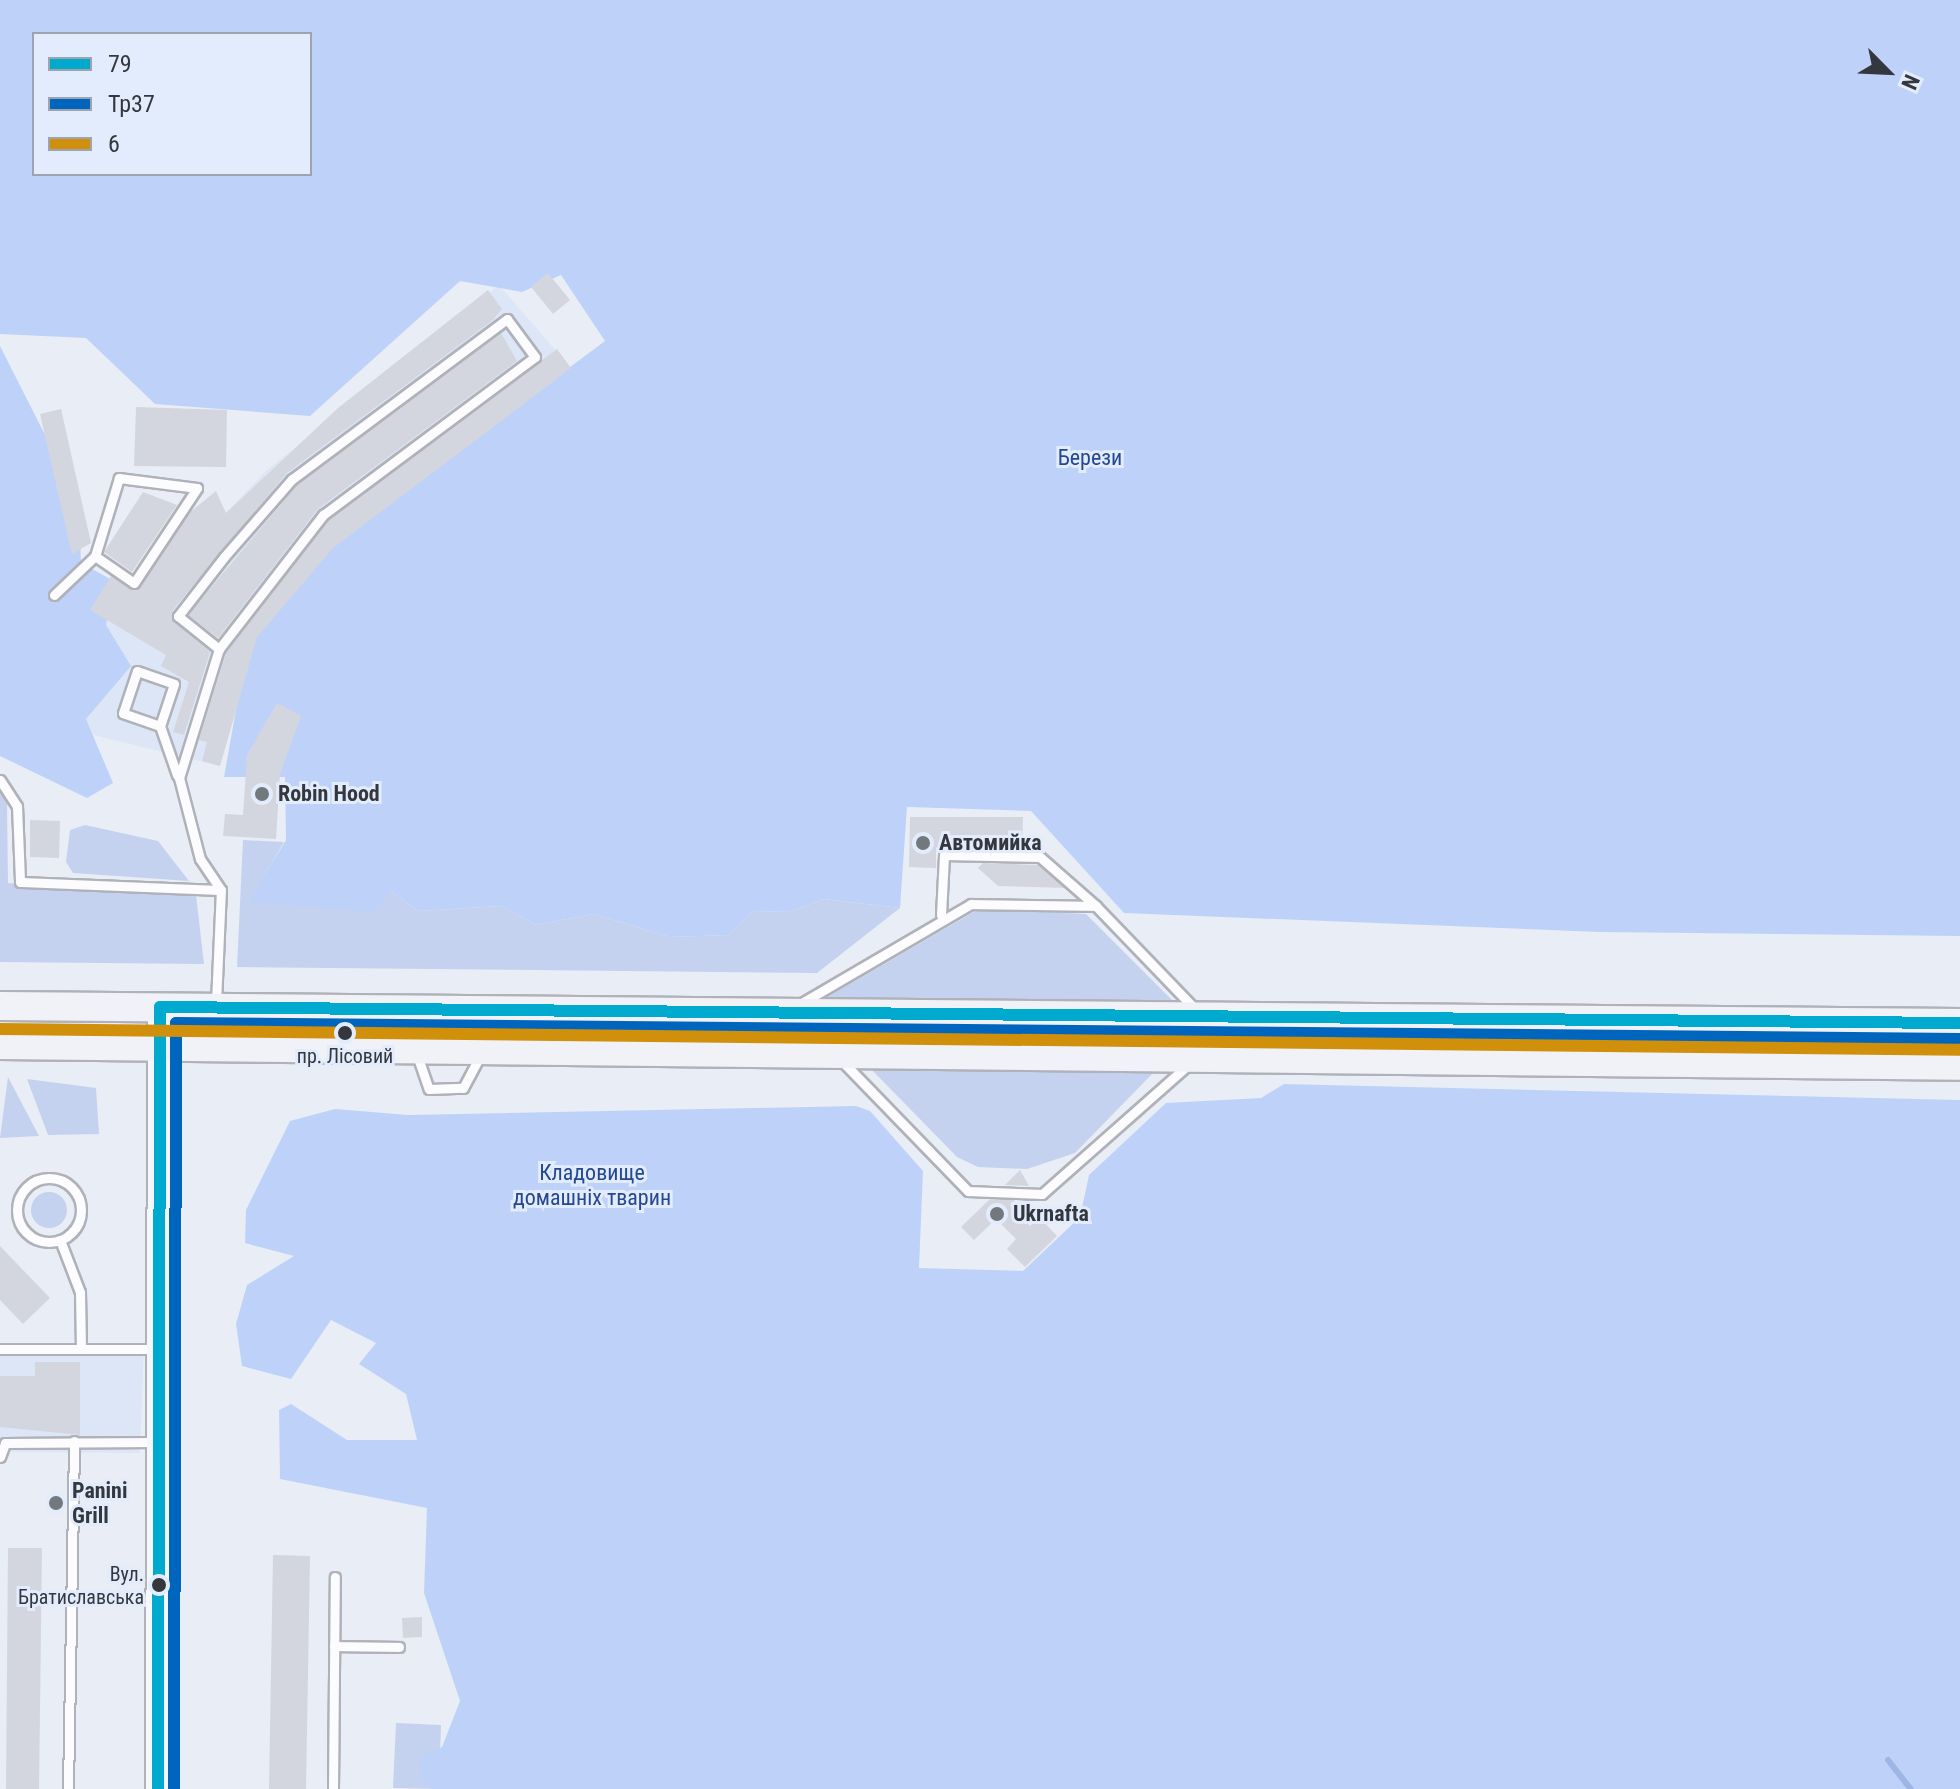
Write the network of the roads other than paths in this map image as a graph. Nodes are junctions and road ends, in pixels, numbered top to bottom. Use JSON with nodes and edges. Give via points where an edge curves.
{"nodes":[{"id":1,"x":95,"y":556,"type":"junction"},
{"id":2,"x":54,"y":595,"type":"dead end"},
{"id":3,"x":219,"y":649,"type":"junction"},
{"id":4,"x":160,"y":726,"type":"junction"},
{"id":5,"x":179,"y":778,"type":"junction"},
{"id":6,"x":0,"y":780,"type":"edge"},
{"id":7,"x":221,"y":890,"type":"junction"},
{"id":8,"x":1096,"y":906,"type":"junction"},
{"id":9,"x":941,"y":915,"type":"junction"},
{"id":10,"x":0,"y":1006,"type":"edge"},
{"id":11,"x":216,"y":1006,"type":"junction"},
{"id":12,"x":160,"y":1007,"type":"junction"},
{"id":13,"x":792,"y":1009,"type":"junction"},
{"id":14,"x":1200,"y":1014,"type":"junction"},
{"id":15,"x":1960,"y":1023,"type":"edge"},
{"id":16,"x":0,"y":1045,"type":"edge"},
{"id":17,"x":160,"y":1045,"type":"junction"},
{"id":18,"x":414,"y":1048,"type":"junction"},
{"id":19,"x":484,"y":1049,"type":"junction"},
{"id":20,"x":834,"y":1054,"type":"junction"},
{"id":21,"x":1196,"y":1058,"type":"junction"},
{"id":22,"x":1960,"y":1066,"type":"edge"},
{"id":23,"x":60,"y":1240,"type":"junction"},
{"id":24,"x":0,"y":1349,"type":"edge"},
{"id":25,"x":81,"y":1349,"type":"junction"},
{"id":26,"x":159,"y":1349,"type":"junction"},
{"id":27,"x":74,"y":1441,"type":"junction"},
{"id":28,"x":159,"y":1442,"type":"junction"},
{"id":29,"x":0,"y":1457,"type":"edge"},
{"id":30,"x":335,"y":1577,"type":"dead end"},
{"id":31,"x":334,"y":1646,"type":"junction"},
{"id":32,"x":399,"y":1647,"type":"dead end"},
{"id":33,"x":68,"y":1789,"type":"edge"},
{"id":34,"x":158,"y":1789,"type":"edge"},
{"id":35,"x":333,"y":1789,"type":"edge"}],
"edges":[{"from":1,"to":1,"type":"lane","via":[[134,583],[197,488],[119,478]]},
{"from":1,"to":2,"type":"lane"},
{"from":3,"to":3,"type":"lane","via":[[323,515],[535,357],[507,319],[292,479],[178,616]]},
{"from":3,"to":5,"type":"lane"},
{"from":4,"to":4,"type":"lane","via":[[174,684],[137,671],[123,713]]},
{"from":4,"to":5,"type":"lane"},
{"from":5,"to":7,"type":"lane","via":[[200,859]]},
{"from":6,"to":7,"type":"lane","via":[[17,806],[20,882]]},
{"from":7,"to":11,"type":"lane"},
{"from":8,"to":9,"type":"lane","via":[[971,904]]},
{"from":8,"to":9,"type":"lane","via":[[1040,857],[944,855]]},
{"from":8,"to":14,"type":"lane"},
{"from":9,"to":13,"type":"lane"},
{"from":10,"to":12,"type":"main road"},
{"from":11,"to":12,"type":"main road"},
{"from":11,"to":13,"type":"main road"},
{"from":11,"to":17,"type":"lane"},
{"from":12,"to":17,"type":"street"},
{"from":13,"to":14,"type":"main road"},
{"from":14,"to":15,"type":"main road"},
{"from":16,"to":17,"type":"main road"},
{"from":17,"to":18,"type":"main road"},
{"from":17,"to":26,"type":"street"},
{"from":18,"to":19,"type":"main road"},
{"from":18,"to":19,"type":"lane","via":[[429,1089],[463,1088]]},
{"from":19,"to":20,"type":"main road"},
{"from":20,"to":21,"type":"main road"},
{"from":20,"to":21,"type":"lane","via":[[968,1191],[1042,1194]]},
{"from":21,"to":22,"type":"main road"},
{"from":23,"to":23,"type":"lane","via":[[39,1241],[18,1218],[19,1197],[34,1182],[55,1179],[78,1198],[80,1218]]},
{"from":23,"to":25,"type":"lane","via":[[80,1292]]},
{"from":24,"to":25,"type":"lane"},
{"from":25,"to":26,"type":"lane"},
{"from":26,"to":28,"type":"street"},
{"from":27,"to":28,"type":"lane"},
{"from":27,"to":29,"type":"lane","via":[[5,1443]]},
{"from":27,"to":33,"type":"lane"},
{"from":28,"to":34,"type":"street"},
{"from":30,"to":31,"type":"lane"},
{"from":31,"to":32,"type":"lane"},
{"from":31,"to":35,"type":"lane"}]}
